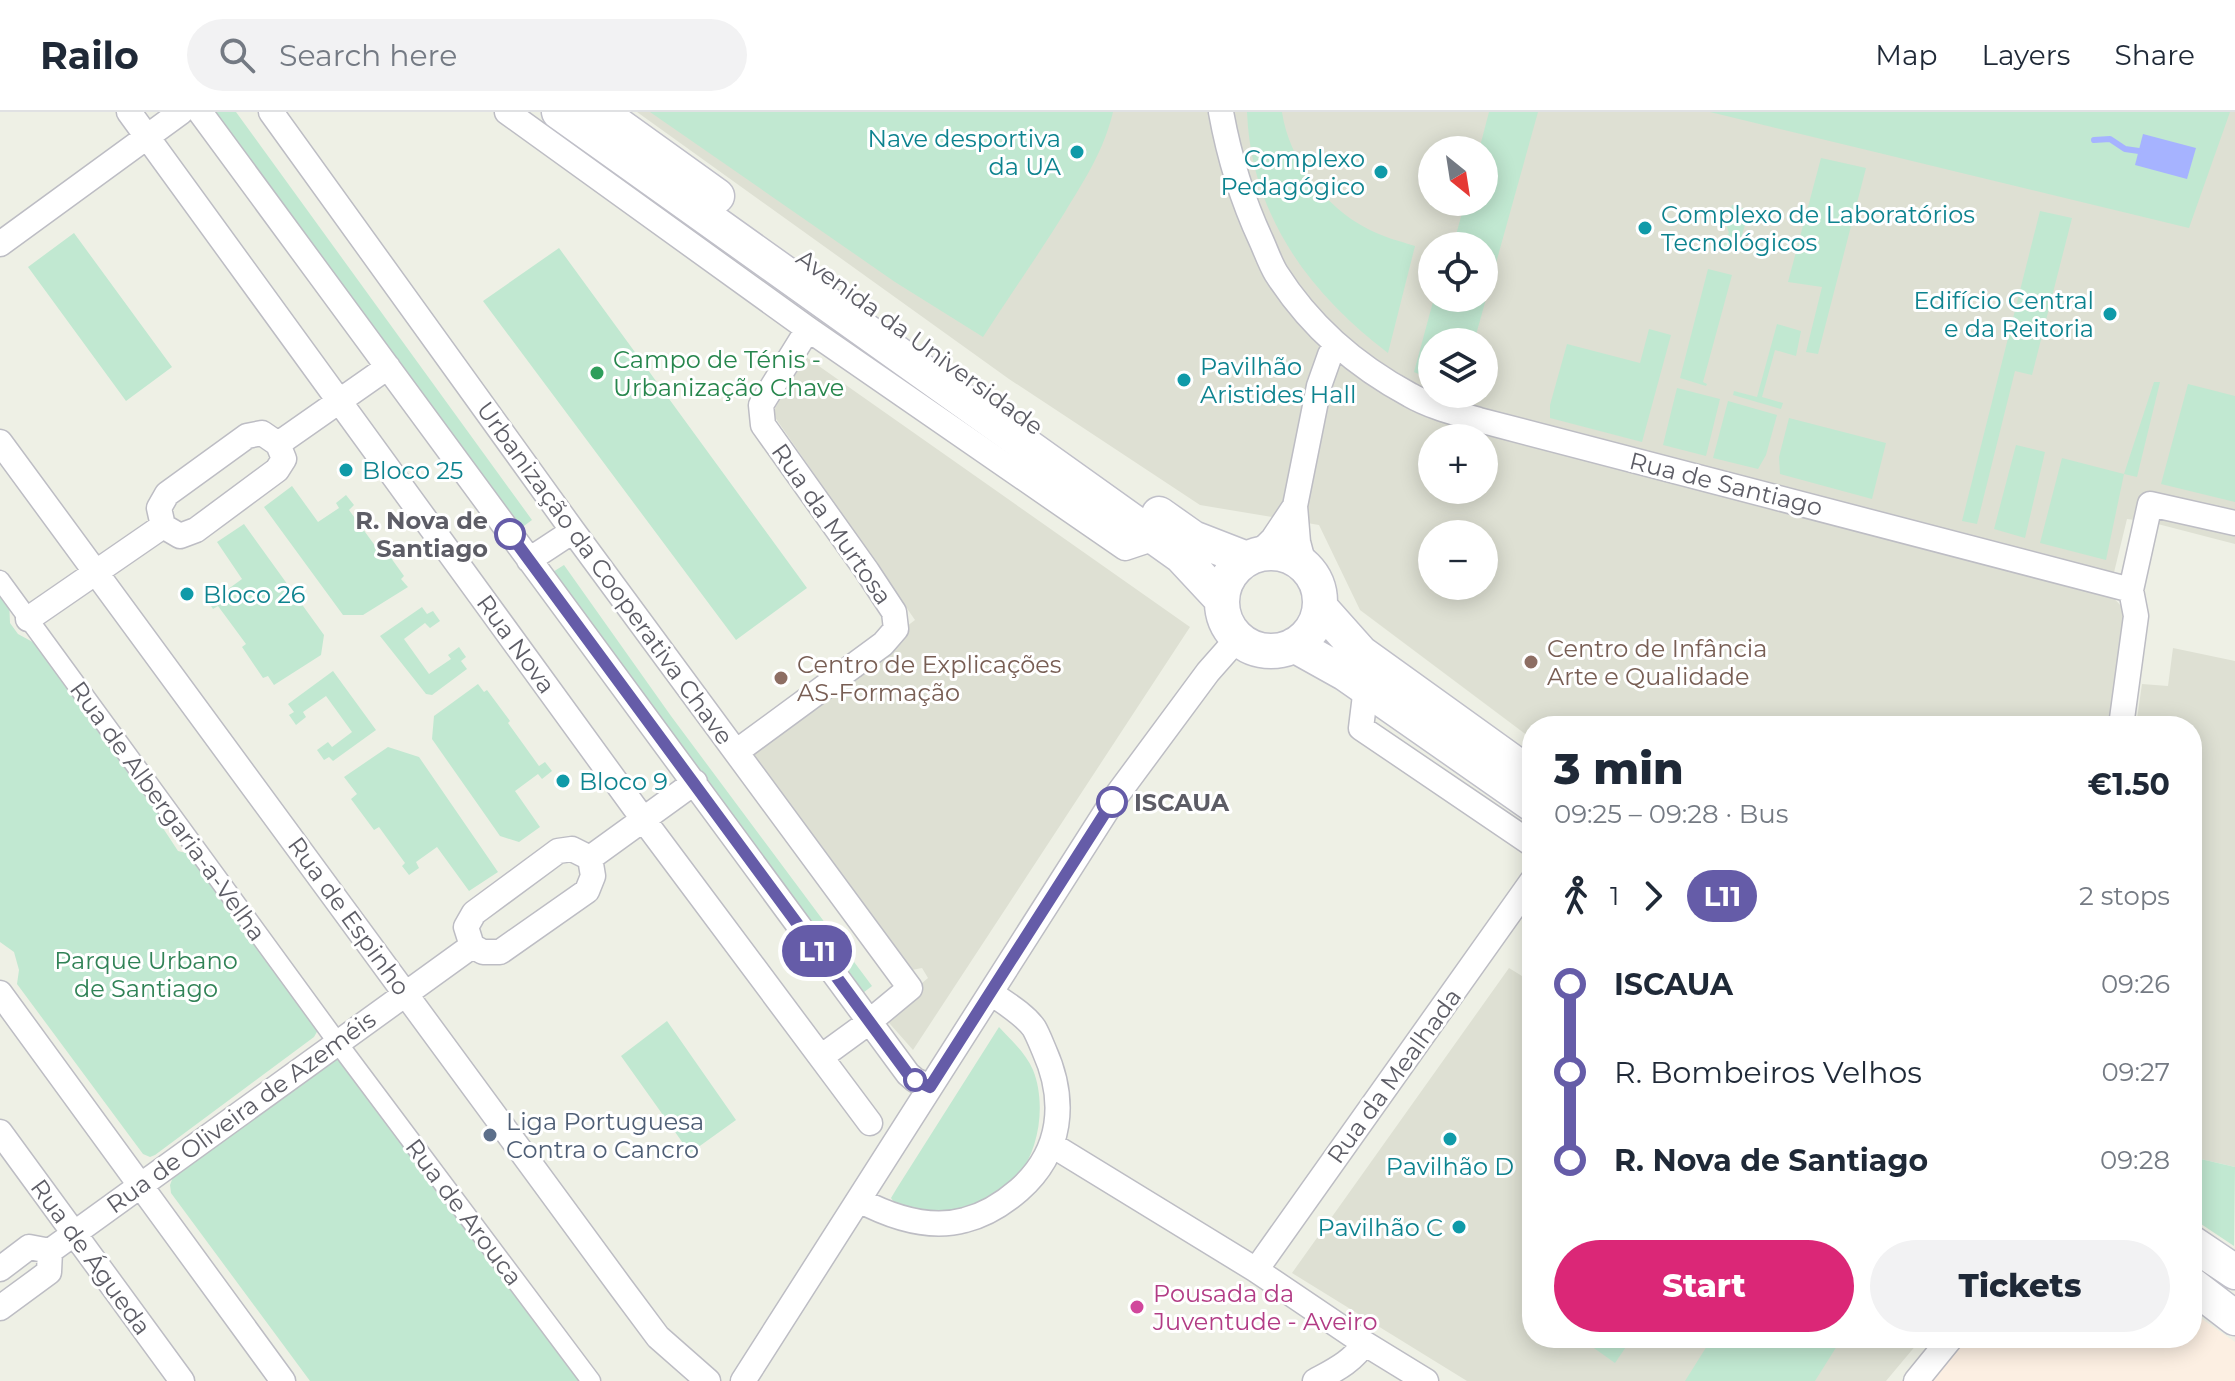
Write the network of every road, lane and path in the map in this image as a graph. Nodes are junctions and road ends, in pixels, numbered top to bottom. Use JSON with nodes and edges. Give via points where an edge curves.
{"nodes":[{"id":1,"x":129,"y":112,"type":"edge"},
{"id":2,"x":181,"y":112,"type":"edge"},
{"id":3,"x":200,"y":112,"type":"edge"},
{"id":4,"x":271,"y":112,"type":"edge"},
{"id":5,"x":507,"y":112,"type":"edge"},
{"id":6,"x":559,"y":112,"type":"edge"},
{"id":7,"x":600,"y":112,"type":"edge"},
{"id":8,"x":1221,"y":112,"type":"edge"},
{"id":9,"x":146,"y":136,"type":"junction"},
{"id":10,"x":0,"y":244,"type":"edge"},
{"id":11,"x":808,"y":329,"type":"junction"},
{"id":12,"x":1336,"y":344,"type":"junction"},
{"id":13,"x":388,"y":367,"type":"junction"},
{"id":14,"x":339,"y":401,"type":"junction"},
{"id":15,"x":0,"y":442,"type":"edge"},
{"id":16,"x":278,"y":444,"type":"junction"},
{"id":17,"x":1295,"y":506,"type":"junction"},
{"id":18,"x":2235,"y":523,"type":"edge"},
{"id":19,"x":163,"y":526,"type":"junction"},
{"id":20,"x":573,"y":531,"type":"junction"},
{"id":21,"x":1155,"y":538,"type":"junction"},
{"id":22,"x":1252,"y":557,"type":"junction"},
{"id":23,"x":529,"y":560,"type":"junction"},
{"id":24,"x":1304,"y":565,"type":"junction"},
{"id":25,"x":94,"y":573,"type":"junction"},
{"id":26,"x":0,"y":580,"type":"edge"},
{"id":27,"x":2131,"y":590,"type":"junction"},
{"id":28,"x":1222,"y":600,"type":"junction"},
{"id":29,"x":1320,"y":607,"type":"junction"},
{"id":30,"x":28,"y":619,"type":"junction"},
{"id":31,"x":1238,"y":638,"type":"junction"},
{"id":32,"x":1294,"y":645,"type":"junction"},
{"id":33,"x":1366,"y":687,"type":"junction"},
{"id":34,"x":2122,"y":716,"type":"edge"},
{"id":35,"x":736,"y":752,"type":"junction"},
{"id":36,"x":1522,"y":769,"type":"edge"},
{"id":37,"x":695,"y":782,"type":"junction"},
{"id":38,"x":1522,"y":797,"type":"edge"},
{"id":39,"x":643,"y":819,"type":"junction"},
{"id":40,"x":1522,"y":837,"type":"edge"},
{"id":41,"x":590,"y":858,"type":"junction"},
{"id":42,"x":1522,"y":895,"type":"edge"},
{"id":43,"x":472,"y":946,"type":"junction"},
{"id":44,"x":0,"y":993,"type":"edge"},
{"id":45,"x":405,"y":993,"type":"junction"},
{"id":46,"x":991,"y":993,"type":"junction"},
{"id":47,"x":869,"y":1022,"type":"junction"},
{"id":48,"x":337,"y":1042,"type":"junction"},
{"id":49,"x":821,"y":1057,"type":"junction"},
{"id":50,"x":930,"y":1087,"type":"junction"},
{"id":51,"x":870,"y":1123,"type":"dead end"},
{"id":52,"x":0,"y":1132,"type":"edge"},
{"id":53,"x":1052,"y":1145,"type":"junction"},
{"id":54,"x":140,"y":1185,"type":"junction"},
{"id":55,"x":859,"y":1200,"type":"junction"},
{"id":56,"x":74,"y":1233,"type":"junction"},
{"id":57,"x":2202,"y":1250,"type":"edge"},
{"id":58,"x":50,"y":1251,"type":"junction"},
{"id":59,"x":0,"y":1269,"type":"edge"},
{"id":60,"x":1256,"y":1270,"type":"junction"},
{"id":61,"x":2235,"y":1272,"type":"edge"},
{"id":62,"x":2202,"y":1293,"type":"edge"},
{"id":63,"x":0,"y":1308,"type":"edge"},
{"id":64,"x":2235,"y":1318,"type":"edge"},
{"id":65,"x":1364,"y":1343,"type":"junction"},
{"id":66,"x":1943,"y":1348,"type":"edge"},
{"id":67,"x":182,"y":1381,"type":"edge"},
{"id":68,"x":283,"y":1381,"type":"edge"},
{"id":69,"x":591,"y":1381,"type":"edge"},
{"id":70,"x":708,"y":1381,"type":"edge"},
{"id":71,"x":743,"y":1381,"type":"edge"},
{"id":72,"x":1315,"y":1381,"type":"edge"},
{"id":73,"x":1426,"y":1381,"type":"edge"},
{"id":74,"x":1916,"y":1381,"type":"edge"}],
"edges":[{"from":1,"to":9,"type":"street","name":"Rua Nova"},
{"from":2,"to":9,"type":"street"},
{"from":3,"to":13,"type":"street"},
{"from":4,"to":20,"type":"street","name":"Urbanização da Cooperativa Chave"},
{"from":5,"to":11,"type":"street","name":"Avenida da Universidade"},
{"from":6,"to":21,"type":"main road","name":"Avenida da Universidade"},
{"from":7,"to":22,"type":"main road","name":"Avenida da Universidade","via":[[1193,538]]},
{"from":8,"to":12,"type":"street","name":"Rua de Santiago","via":[[1248,213],[1275,272]]},
{"from":9,"to":10,"type":"street"},
{"from":9,"to":14,"type":"street","name":"Rua Nova"},
{"from":11,"to":21,"type":"street","name":"Avenida da Universidade","via":[[1125,548]]},
{"from":11,"to":35,"type":"street","name":"Rua da Murtosa","via":[[761,405],[763,425],[894,612],[896,629]]},
{"from":12,"to":17,"type":"street","via":[[1319,386]]},
{"from":12,"to":27,"type":"street","name":"Rua de Santiago","via":[[1412,396],[1444,409]]},
{"from":13,"to":14,"type":"street"},
{"from":13,"to":23,"type":"street"},
{"from":14,"to":16,"type":"street"},
{"from":14,"to":39,"type":"street","name":"Rua Nova"},
{"from":15,"to":25,"type":"street","name":"Rua de Espinho"},
{"from":16,"to":19,"type":"street","via":[[284,459],[277,470],[196,530],[180,536]]},
{"from":16,"to":19,"type":"street","via":[[262,433],[247,436],[167,494],[159,508]]},
{"from":17,"to":22,"type":"street","via":[[1273,539]]},
{"from":17,"to":24,"type":"street"},
{"from":18,"to":27,"type":"street","via":[[2150,504]]},
{"from":19,"to":25,"type":"street"},
{"from":20,"to":23,"type":"street"},
{"from":20,"to":35,"type":"street","name":"Urbanização da Cooperativa Chave"},
{"from":21,"to":28,"type":"main road","name":"Avenida da Universidade","via":[[1181,556]]},
{"from":22,"to":24,"type":"main road","via":[[1282,554]]},
{"from":22,"to":28,"type":"main road","via":[[1234,570]]},
{"from":23,"to":37,"type":"street"},
{"from":24,"to":29,"type":"main road","via":[[1314,577]]},
{"from":25,"to":30,"type":"street"},
{"from":25,"to":45,"type":"street","name":"Rua de Espinho"},
{"from":26,"to":30,"type":"street","name":"Rua de Albergaria-a-Velha"},
{"from":27,"to":34,"type":"street","via":[[2136,616]]},
{"from":28,"to":31,"type":"main road","via":[[1223,614]]},
{"from":29,"to":32,"type":"main road","via":[[1307,636]]},
{"from":29,"to":36,"type":"main road","via":[[1361,653]]},
{"from":30,"to":48,"type":"street","name":"Rua de Albergaria-a-Velha"},
{"from":31,"to":32,"type":"main road","via":[[1265,651]]},
{"from":31,"to":46,"type":"street","via":[[1114,799]]},
{"from":32,"to":33,"type":"main road"},
{"from":33,"to":38,"type":"main road"},
{"from":33,"to":40,"type":"street","via":[[1361,728]]},
{"from":35,"to":47,"type":"street","name":"Urbanização da Cooperativa Chave","via":[[910,988]]},
{"from":37,"to":39,"type":"street"},
{"from":37,"to":47,"type":"street"},
{"from":39,"to":41,"type":"street"},
{"from":39,"to":49,"type":"street","name":"Rua Nova"},
{"from":41,"to":43,"type":"street","via":[[593,876],[587,891],[500,952]]},
{"from":41,"to":43,"type":"street","via":[[572,849],[558,851],[486,904],[466,927]]},
{"from":42,"to":60,"type":"street","name":"Rua da Mealhada"},
{"from":43,"to":45,"type":"street","name":"Rua de Oliveira de Azeméis"},
{"from":44,"to":54,"type":"street"},
{"from":45,"to":48,"type":"street","name":"Rua de Oliveira de Azeméis"},
{"from":45,"to":70,"type":"street","name":"Rua de Espinho","via":[[658,1337]]},
{"from":46,"to":50,"type":"street"},
{"from":46,"to":53,"type":"street","via":[[1033,1027],[1051,1067],[1058,1116]]},
{"from":47,"to":49,"type":"street"},
{"from":47,"to":50,"type":"street","via":[[908,1074]]},
{"from":48,"to":54,"type":"street","name":"Rua de Oliveira de Azeméis"},
{"from":48,"to":69,"type":"street","name":"Rua de Arouca"},
{"from":49,"to":51,"type":"street","name":"Rua Nova"},
{"from":50,"to":55,"type":"street"},
{"from":52,"to":56,"type":"street","name":"Rua de Águeda"},
{"from":53,"to":55,"type":"street","via":[[1040,1167],[1008,1200],[965,1221],[909,1220]]},
{"from":53,"to":60,"type":"street"},
{"from":54,"to":56,"type":"street","name":"Rua de Oliveira de Azeméis"},
{"from":54,"to":68,"type":"street"},
{"from":55,"to":71,"type":"street"},
{"from":56,"to":58,"type":"street","name":"Rua de Oliveira de Azeméis"},
{"from":56,"to":67,"type":"street","name":"Rua de Águeda"},
{"from":57,"to":61,"type":"main road"},
{"from":58,"to":59,"type":"street","name":"Rua de Oliveira de Azeméis","via":[[29,1247]]},
{"from":58,"to":63,"type":"street","name":"Rua de Oliveira de Azeméis","via":[[49,1272]]},
{"from":60,"to":65,"type":"street"},
{"from":62,"to":64,"type":"main road"},
{"from":65,"to":72,"type":"street","via":[[1339,1368]]},
{"from":65,"to":73,"type":"street"},
{"from":66,"to":74,"type":"street"}]}
